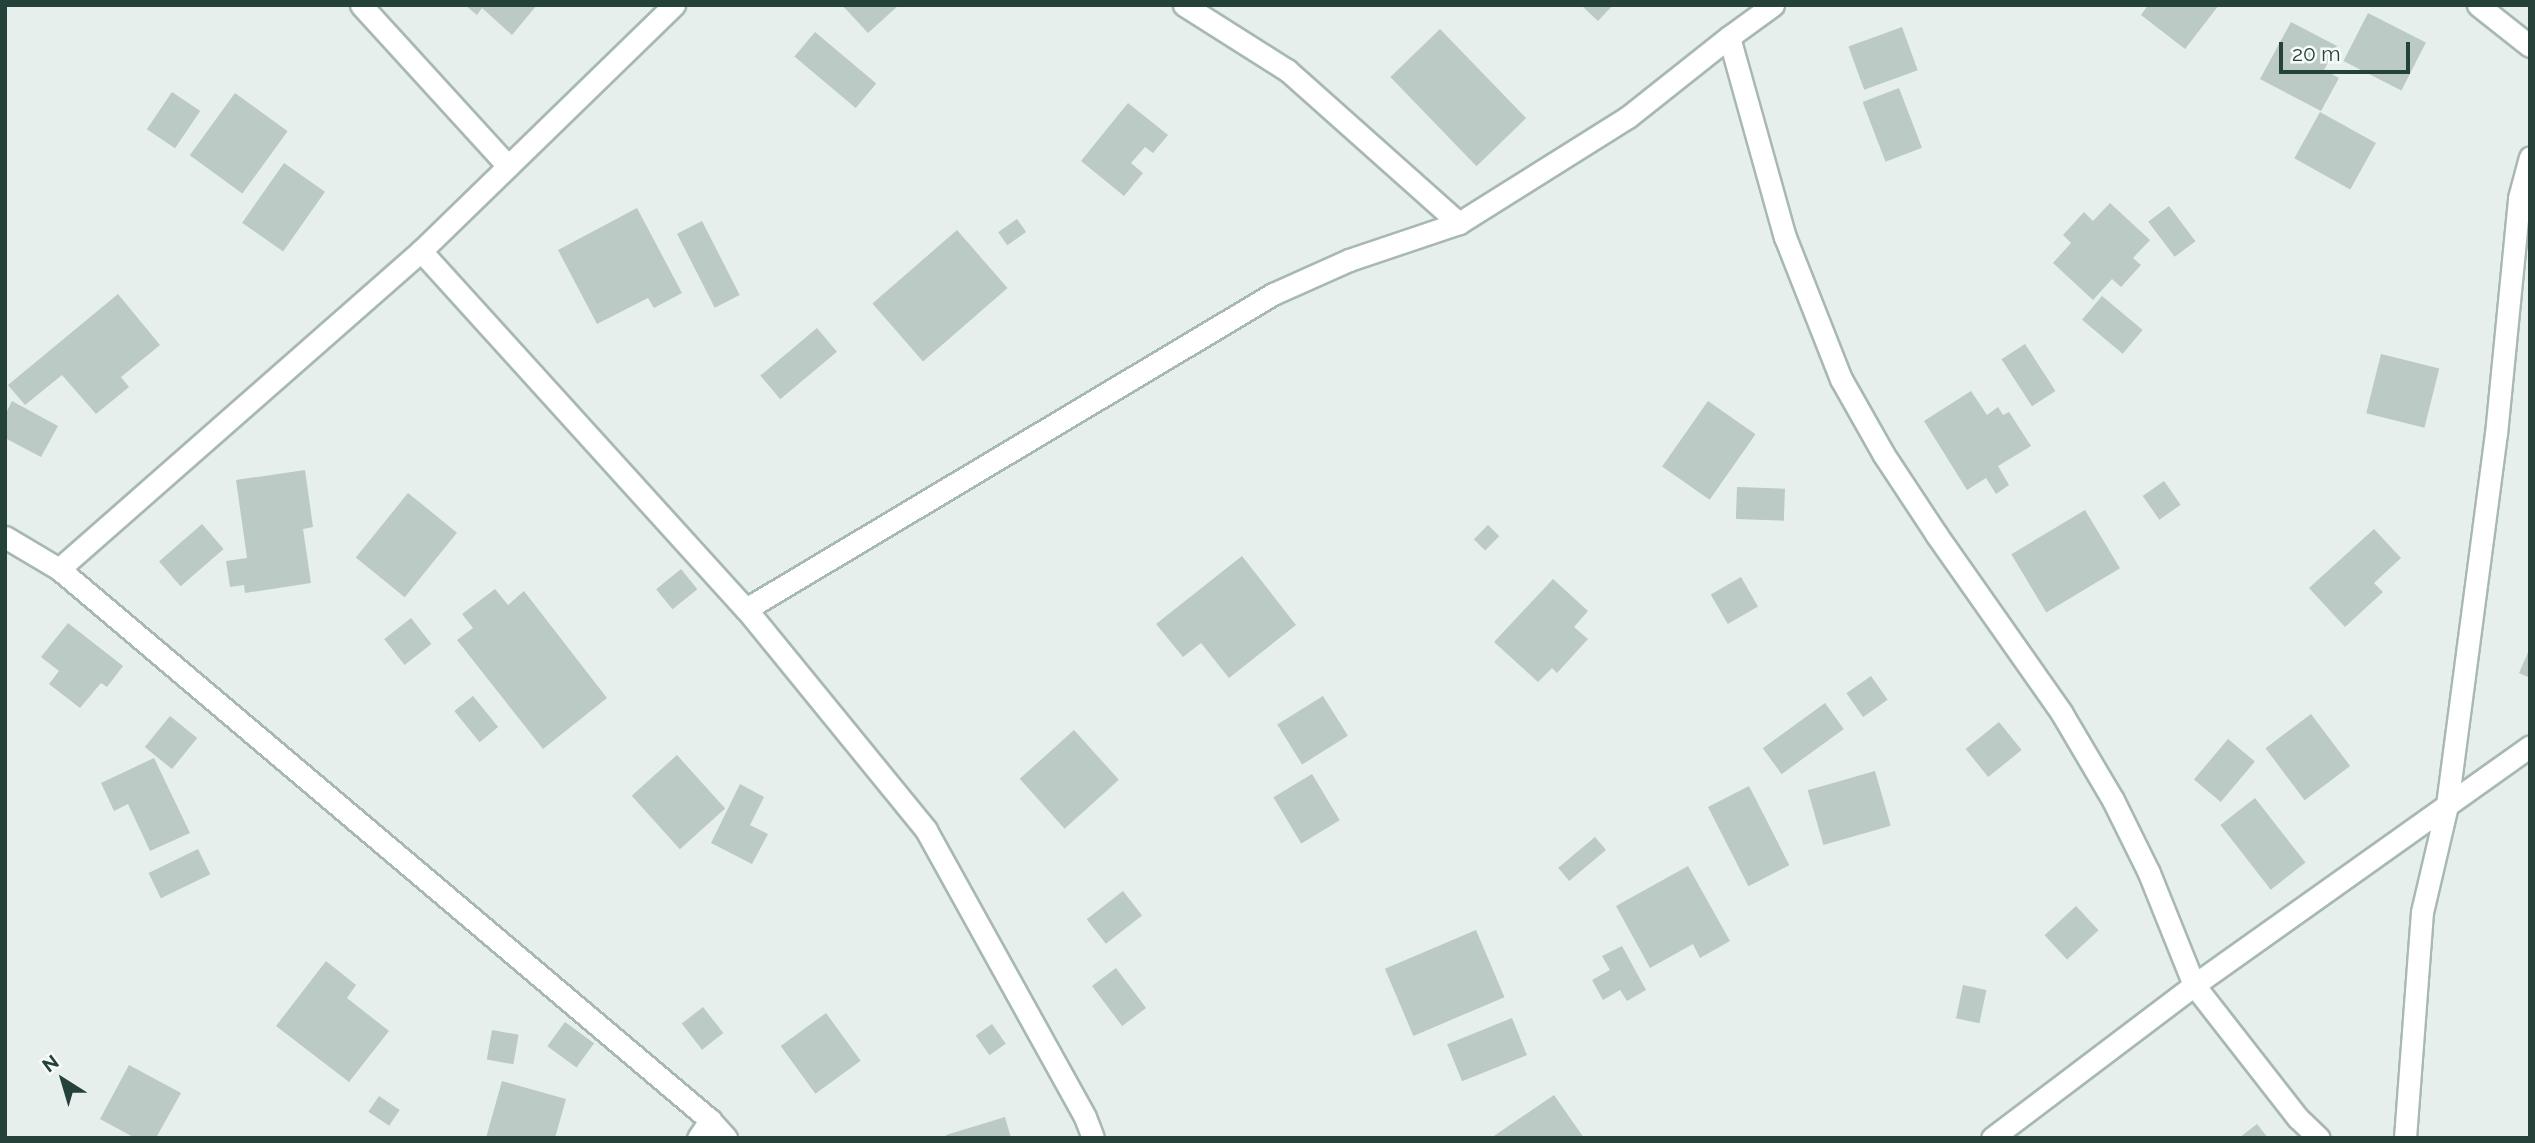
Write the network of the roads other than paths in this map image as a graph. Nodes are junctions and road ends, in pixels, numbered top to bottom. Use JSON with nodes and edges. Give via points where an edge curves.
{"nodes":[{"id":1,"x":361,"y":5,"type":"edge"},
{"id":2,"x":674,"y":5,"type":"edge"},
{"id":3,"x":1184,"y":5,"type":"edge"},
{"id":4,"x":1773,"y":5,"type":"edge"},
{"id":5,"x":2478,"y":5,"type":"edge"},
{"id":6,"x":1730,"y":37,"type":"junction"},
{"id":7,"x":2530,"y":46,"type":"edge"},
{"id":8,"x":2530,"y":157,"type":"edge"},
{"id":9,"x":508,"y":166,"type":"junction"},
{"id":10,"x":1459,"y":223,"type":"junction"},
{"id":11,"x":421,"y":251,"type":"junction"},
{"id":12,"x":6,"y":538,"type":"edge"},
{"id":13,"x":59,"y":569,"type":"junction"},
{"id":14,"x":746,"y":609,"type":"junction"},
{"id":15,"x":2530,"y":746,"type":"edge"},
{"id":16,"x":2447,"y":806,"type":"junction"},
{"id":17,"x":2194,"y":985,"type":"junction"},
{"id":18,"x":710,"y":1119,"type":"junction"},
{"id":19,"x":698,"y":1138,"type":"edge"},
{"id":20,"x":726,"y":1138,"type":"edge"},
{"id":21,"x":1093,"y":1138,"type":"edge"},
{"id":22,"x":1992,"y":1138,"type":"edge"},
{"id":23,"x":2319,"y":1138,"type":"edge"},
{"id":24,"x":2404,"y":1138,"type":"edge"}],
"edges":[{"from":1,"to":9,"type":"street"},
{"from":2,"to":9,"type":"street"},
{"from":3,"to":10,"type":"street","via":[[1287,70]]},
{"from":4,"to":6,"type":"street"},
{"from":5,"to":7,"type":"street"},
{"from":6,"to":10,"type":"street","via":[[1628,117]]},
{"from":6,"to":17,"type":"street","via":[[1785,237],[1841,379],[1884,454],[2067,723],[2113,800],[2149,873]]},
{"from":8,"to":16,"type":"street","via":[[2519,198],[2496,434]]},
{"from":9,"to":11,"type":"street"},
{"from":10,"to":14,"type":"street","via":[[1349,260],[1273,294]]},
{"from":11,"to":13,"type":"street"},
{"from":11,"to":14,"type":"street"},
{"from":12,"to":13,"type":"street"},
{"from":13,"to":18,"type":"street"},
{"from":14,"to":21,"type":"street","via":[[926,830]]},
{"from":15,"to":16,"type":"street"},
{"from":16,"to":17,"type":"street"},
{"from":16,"to":24,"type":"street","via":[[2422,912]]},
{"from":17,"to":22,"type":"street"},
{"from":17,"to":23,"type":"street","via":[[2298,1118]]},
{"from":18,"to":19,"type":"street"},
{"from":18,"to":20,"type":"street"}]}
